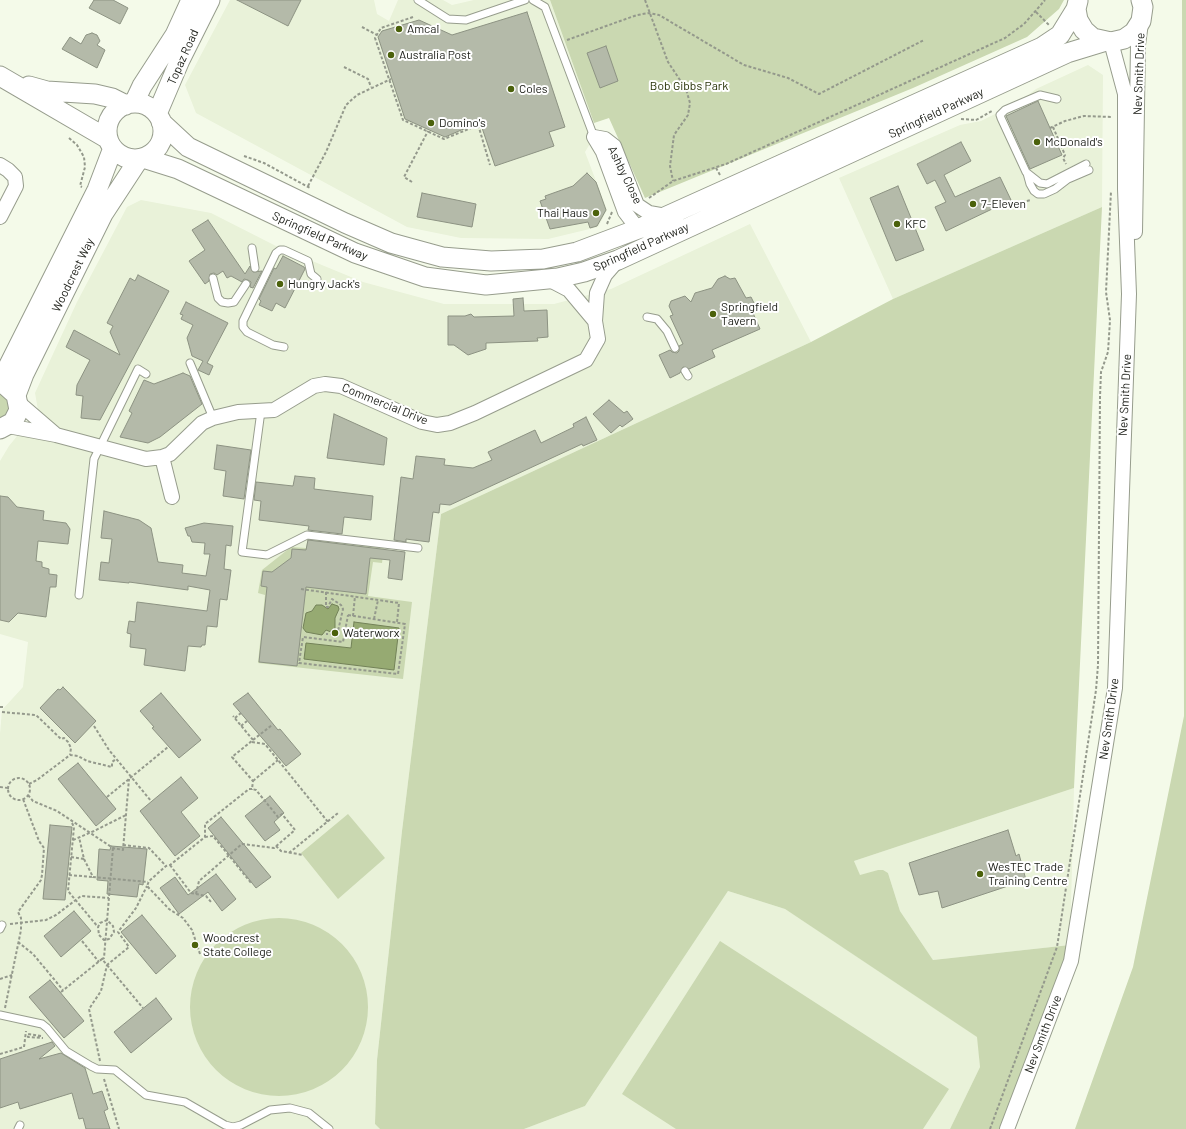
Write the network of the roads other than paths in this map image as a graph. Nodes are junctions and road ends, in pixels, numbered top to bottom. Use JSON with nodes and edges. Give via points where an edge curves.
{"nodes":[{"id":1,"x":192,"y":0,"type":"edge"},
{"id":2,"x":210,"y":0,"type":"edge"},
{"id":3,"x":418,"y":0,"type":"edge"},
{"id":4,"x":525,"y":0,"type":"edge"},
{"id":5,"x":533,"y":0,"type":"edge"},
{"id":6,"x":1141,"y":0,"type":"edge"},
{"id":7,"x":1077,"y":5,"type":"edge"},
{"id":8,"x":1141,"y":21,"type":"junction"},
{"id":9,"x":1107,"y":42,"type":"junction"},
{"id":10,"x":6,"y":79,"type":"edge"},
{"id":11,"x":1057,"y":99,"type":"dead end"},
{"id":12,"x":130,"y":104,"type":"junction"},
{"id":13,"x":159,"y":118,"type":"junction"},
{"id":14,"x":594,"y":137,"type":"joint"},
{"id":15,"x":110,"y":144,"type":"junction"},
{"id":16,"x":141,"y":158,"type":"junction"},
{"id":17,"x":0,"y":166,"type":"edge"},
{"id":18,"x":1026,"y":172,"type":"junction"},
{"id":19,"x":629,"y":208,"type":"junction"},
{"id":20,"x":721,"y":212,"type":"junction"},
{"id":21,"x":0,"y":216,"type":"edge"},
{"id":22,"x":666,"y":216,"type":"junction"},
{"id":23,"x":638,"y":229,"type":"junction"},
{"id":24,"x":609,"y":233,"type":"junction"},
{"id":25,"x":252,"y":248,"type":"dead end"},
{"id":26,"x":618,"y":260,"type":"junction"},
{"id":27,"x":255,"y":268,"type":"dead end"},
{"id":28,"x":213,"y":278,"type":"dead end"},
{"id":29,"x":317,"y":279,"type":"dead end"},
{"id":30,"x":548,"y":279,"type":"junction"},
{"id":31,"x":246,"y":284,"type":"dead end"},
{"id":32,"x":1129,"y":294,"type":"junction"},
{"id":33,"x":647,"y":317,"type":"dead end"},
{"id":34,"x":595,"y":321,"type":"junction"},
{"id":35,"x":284,"y":347,"type":"dead end"},
{"id":36,"x":675,"y":348,"type":"dead end"},
{"id":37,"x":190,"y":363,"type":"dead end"},
{"id":38,"x":146,"y":374,"type":"dead end"},
{"id":39,"x":0,"y":384,"type":"edge"},
{"id":40,"x":17,"y":399,"type":"junction"},
{"id":41,"x":261,"y":411,"type":"junction"},
{"id":42,"x":213,"y":418,"type":"junction"},
{"id":43,"x":2,"y":428,"type":"edge"},
{"id":44,"x":56,"y":435,"type":"junction"},
{"id":45,"x":98,"y":446,"type":"junction"},
{"id":46,"x":162,"y":457,"type":"junction"},
{"id":47,"x":172,"y":497,"type":"dead end"},
{"id":48,"x":418,"y":548,"type":"dead end"},
{"id":49,"x":79,"y":595,"type":"dead end"},
{"id":50,"x":2,"y":1015,"type":"edge"},
{"id":51,"x":329,"y":1129,"type":"edge"},
{"id":52,"x":1007,"y":1129,"type":"edge"}],
"edges":[{"from":1,"to":12,"type":"main road","name":"Topaz Road","via":[[175,35]]},
{"from":2,"to":13,"type":"main road","name":"Topaz Road","via":[[180,60]]},
{"from":3,"to":4,"type":"lane","via":[[448,19],[466,20]]},
{"from":5,"to":14,"type":"lane","via":[[545,7]]},
{"from":6,"to":8,"type":"main road"},
{"from":7,"to":9,"type":"main road","via":[[1078,20],[1084,30],[1093,38]]},
{"from":7,"to":22,"type":"main road","name":"Springfield Parkway","via":[[1057,37],[1042,47]]},
{"from":8,"to":9,"type":"main road","name":"Springfield Parkway","via":[[1134,32],[1124,39]]},
{"from":8,"to":32,"type":"street","name":"Nev Smith Drive","via":[[1138,45],[1135,245]]},
{"from":9,"to":20,"type":"main road","name":"Springfield Parkway","via":[[1067,53]]},
{"from":9,"to":32,"type":"street","name":"Nev Smith Drive","via":[[1125,94],[1125,205]]},
{"from":10,"to":12,"type":"main road","via":[[47,91],[95,94]]},
{"from":10,"to":15,"type":"main road"},
{"from":11,"to":18,"type":"lane","via":[[1040,95],[1004,110],[1000,115]]},
{"from":12,"to":13,"type":"main road","via":[[151,108]]},
{"from":12,"to":15,"type":"main road","via":[[112,115],[107,131]]},
{"from":13,"to":16,"type":"main road","via":[[162,138],[159,145]]},
{"from":13,"to":24,"type":"main road","name":"Springfield Parkway","via":[[188,147],[391,243],[442,257],[491,261],[543,259],[577,252]]},
{"from":14,"to":19,"type":"street","name":"Ashby Close","via":[[605,139],[614,146]]},
{"from":15,"to":16,"type":"main road","via":[[124,156]]},
{"from":15,"to":39,"type":"main road","name":"Woodcrest Way","via":[[97,190]]},
{"from":16,"to":30,"type":"main road","name":"Springfield Parkway","via":[[178,169],[354,253],[425,277],[486,285]]},
{"from":16,"to":40,"type":"main road","name":"Woodcrest Way","via":[[103,214],[24,374]]},
{"from":17,"to":21,"type":"street","via":[[15,177],[16,186]]},
{"from":18,"to":18,"type":"lane","via":[[1034,180],[1047,184],[1087,167],[1056,189],[1044,194],[1034,191]]},
{"from":19,"to":22,"type":"street","name":"Ashby Close"},
{"from":19,"to":23,"type":"street","name":"Ashby Close"},
{"from":19,"to":24,"type":"street","name":"Ashby Close"},
{"from":20,"to":23,"type":"street","via":[[712,208],[668,229],[649,232]]},
{"from":20,"to":26,"type":"main road","name":"Springfield Parkway"},
{"from":22,"to":23,"type":"main road","name":"Springfield Parkway"},
{"from":23,"to":24,"type":"main road","name":"Springfield Parkway"},
{"from":25,"to":27,"type":"lane"},
{"from":26,"to":30,"type":"main road","name":"Springfield Parkway","via":[[584,272]]},
{"from":26,"to":34,"type":"street","name":"Commercial Drive","via":[[605,276],[597,293]]},
{"from":28,"to":31,"type":"lane","via":[[218,298],[222,302],[234,302]]},
{"from":29,"to":35,"type":"lane","via":[[311,274],[308,261],[284,250],[276,253],[243,321],[243,327],[247,332],[273,345]]},
{"from":30,"to":34,"type":"street","via":[[569,290]]},
{"from":32,"to":52,"type":"street","name":"Nev Smith Drive","via":[[1115,688],[1071,961]]},
{"from":33,"to":36,"type":"lane","via":[[657,319],[667,331]]},
{"from":34,"to":41,"type":"street","name":"Commercial Drive","via":[[598,339],[586,360],[450,423],[436,425],[422,422],[341,386],[325,384],[314,386],[274,410]]},
{"from":37,"to":42,"type":"lane"},
{"from":38,"to":45,"type":"lane","via":[[138,369]]},
{"from":39,"to":40,"type":"main road","via":[[9,388]]},
{"from":40,"to":43,"type":"main road","name":"Woodcrest Way","via":[[17,416]]},
{"from":40,"to":44,"type":"street"},
{"from":41,"to":42,"type":"street","name":"Commercial Drive","via":[[238,412]]},
{"from":41,"to":48,"type":"lane","via":[[242,552],[267,555],[307,535]]},
{"from":42,"to":46,"type":"street","name":"Commercial Drive","via":[[202,423],[170,454]]},
{"from":43,"to":44,"type":"street"},
{"from":44,"to":45,"type":"street"},
{"from":45,"to":46,"type":"street","via":[[146,459]]},
{"from":45,"to":49,"type":"lane","via":[[90,486]]},
{"from":46,"to":47,"type":"street"},
{"from":50,"to":51,"type":"lane","via":[[42,1024],[66,1051],[97,1069],[115,1070],[146,1095],[185,1102],[225,1125],[241,1125],[270,1110],[290,1108],[309,1113]]}]}
